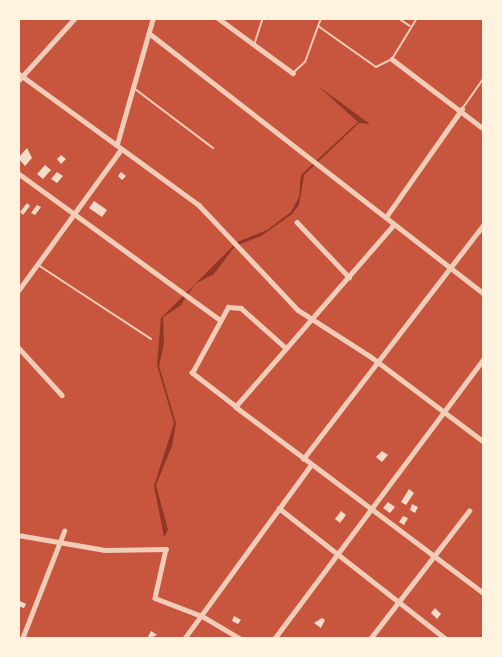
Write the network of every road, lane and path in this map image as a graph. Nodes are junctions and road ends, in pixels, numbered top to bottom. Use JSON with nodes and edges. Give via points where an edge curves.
{"nodes":[{"id":1,"x":75,"y":18,"type":"edge"},
{"id":2,"x":153,"y":18,"type":"edge"},
{"id":3,"x":218,"y":18,"type":"edge"},
{"id":4,"x":263,"y":18,"type":"edge"},
{"id":5,"x":321,"y":18,"type":"edge"},
{"id":6,"x":398,"y":18,"type":"edge"},
{"id":7,"x":417,"y":18,"type":"edge"},
{"id":8,"x":318,"y":26,"type":"junction"},
{"id":9,"x":410,"y":26,"type":"junction"},
{"id":10,"x":149,"y":33,"type":"junction"},
{"id":11,"x":254,"y":45,"type":"junction"},
{"id":12,"x":392,"y":59,"type":"junction"},
{"id":13,"x":293,"y":73,"type":"joint"},
{"id":14,"x":20,"y":74,"type":"edge"},
{"id":15,"x":484,"y":77,"type":"edge"},
{"id":16,"x":18,"y":81,"type":"edge"},
{"id":17,"x":132,"y":88,"type":"junction"},
{"id":18,"x":462,"y":109,"type":"junction"},
{"id":19,"x":484,"y":129,"type":"edge"},
{"id":20,"x":117,"y":144,"type":"junction"},
{"id":21,"x":213,"y":148,"type":"dead end"},
{"id":22,"x":121,"y":149,"type":"junction"},
{"id":23,"x":18,"y":173,"type":"edge"},
{"id":24,"x":73,"y":215,"type":"junction"},
{"id":25,"x":386,"y":217,"type":"junction"},
{"id":26,"x":297,"y":222,"type":"dead end"},
{"id":27,"x":484,"y":224,"type":"edge"},
{"id":28,"x":394,"y":225,"type":"junction"},
{"id":29,"x":36,"y":263,"type":"junction"},
{"id":30,"x":450,"y":270,"type":"junction"},
{"id":31,"x":18,"y":276,"type":"edge"},
{"id":32,"x":349,"y":277,"type":"junction"},
{"id":33,"x":24,"y":281,"type":"junction"},
{"id":34,"x":18,"y":291,"type":"edge"},
{"id":35,"x":484,"y":294,"type":"edge"},
{"id":36,"x":312,"y":319,"type":"junction"},
{"id":37,"x":220,"y":320,"type":"junction"},
{"id":38,"x":151,"y":339,"type":"dead end"},
{"id":39,"x":18,"y":347,"type":"edge"},
{"id":40,"x":286,"y":348,"type":"junction"},
{"id":41,"x":484,"y":358,"type":"edge"},
{"id":42,"x":380,"y":364,"type":"junction"},
{"id":43,"x":62,"y":395,"type":"dead end"},
{"id":44,"x":236,"y":407,"type":"junction"},
{"id":45,"x":442,"y":411,"type":"junction"},
{"id":46,"x":484,"y":442,"type":"edge"},
{"id":47,"x":303,"y":459,"type":"junction"},
{"id":48,"x":311,"y":465,"type":"junction"},
{"id":49,"x":279,"y":508,"type":"junction"},
{"id":50,"x":372,"y":509,"type":"junction"},
{"id":51,"x":469,"y":512,"type":"dead end"},
{"id":52,"x":64,"y":531,"type":"dead end"},
{"id":53,"x":18,"y":535,"type":"edge"},
{"id":54,"x":61,"y":546,"type":"junction"},
{"id":55,"x":338,"y":553,"type":"junction"},
{"id":56,"x":433,"y":555,"type":"junction"},
{"id":57,"x":484,"y":593,"type":"edge"},
{"id":58,"x":400,"y":598,"type":"junction"},
{"id":59,"x":202,"y":616,"type":"junction"},
{"id":60,"x":22,"y":639,"type":"edge"},
{"id":61,"x":183,"y":639,"type":"edge"},
{"id":62,"x":241,"y":639,"type":"edge"},
{"id":63,"x":274,"y":639,"type":"edge"},
{"id":64,"x":369,"y":639,"type":"edge"},
{"id":65,"x":446,"y":639,"type":"edge"}],
"edges":[{"from":1,"to":14,"type":"street"},
{"from":2,"to":10,"type":"street"},
{"from":3,"to":11,"type":"street"},
{"from":4,"to":11,"type":"lane"},
{"from":5,"to":8,"type":"lane"},
{"from":6,"to":9,"type":"lane"},
{"from":7,"to":9,"type":"lane"},
{"from":8,"to":12,"type":"lane","via":[[376,67]]},
{"from":8,"to":13,"type":"lane","via":[[305,62]]},
{"from":9,"to":12,"type":"lane"},
{"from":10,"to":17,"type":"street"},
{"from":10,"to":25,"type":"street"},
{"from":11,"to":13,"type":"street"},
{"from":12,"to":18,"type":"street"},
{"from":14,"to":16,"type":"street"},
{"from":14,"to":20,"type":"street"},
{"from":15,"to":18,"type":"lane"},
{"from":17,"to":20,"type":"street"},
{"from":17,"to":21,"type":"lane"},
{"from":18,"to":19,"type":"street"},
{"from":18,"to":25,"type":"street"},
{"from":20,"to":22,"type":"street"},
{"from":22,"to":24,"type":"street"},
{"from":22,"to":36,"type":"street","via":[[199,205]]},
{"from":23,"to":24,"type":"street"},
{"from":24,"to":29,"type":"street"},
{"from":24,"to":37,"type":"street"},
{"from":25,"to":28,"type":"street"},
{"from":26,"to":32,"type":"street"},
{"from":27,"to":30,"type":"street"},
{"from":28,"to":30,"type":"street"},
{"from":28,"to":32,"type":"street"},
{"from":29,"to":33,"type":"street"},
{"from":29,"to":38,"type":"lane"},
{"from":30,"to":35,"type":"street"},
{"from":30,"to":42,"type":"street"},
{"from":31,"to":33,"type":"street"},
{"from":32,"to":36,"type":"street"},
{"from":33,"to":34,"type":"street"},
{"from":36,"to":40,"type":"street"},
{"from":36,"to":42,"type":"street"},
{"from":37,"to":40,"type":"street","via":[[228,307],[237,306]]},
{"from":37,"to":44,"type":"street","via":[[192,373]]},
{"from":39,"to":43,"type":"street"},
{"from":40,"to":44,"type":"street"},
{"from":41,"to":45,"type":"street"},
{"from":42,"to":45,"type":"street"},
{"from":42,"to":47,"type":"street"},
{"from":44,"to":47,"type":"street"},
{"from":45,"to":46,"type":"street"},
{"from":45,"to":50,"type":"street"},
{"from":47,"to":48,"type":"street"},
{"from":48,"to":49,"type":"street"},
{"from":48,"to":50,"type":"street"},
{"from":49,"to":55,"type":"street"},
{"from":49,"to":59,"type":"street"},
{"from":50,"to":55,"type":"street"},
{"from":50,"to":56,"type":"street"},
{"from":51,"to":56,"type":"street"},
{"from":52,"to":54,"type":"street"},
{"from":53,"to":54,"type":"street"},
{"from":54,"to":59,"type":"street","via":[[166,549],[155,598]]},
{"from":54,"to":60,"type":"street"},
{"from":55,"to":58,"type":"street"},
{"from":55,"to":63,"type":"street"},
{"from":56,"to":57,"type":"street"},
{"from":56,"to":58,"type":"street"},
{"from":58,"to":64,"type":"street"},
{"from":58,"to":65,"type":"street"},
{"from":59,"to":61,"type":"street"},
{"from":59,"to":62,"type":"street"}]}
